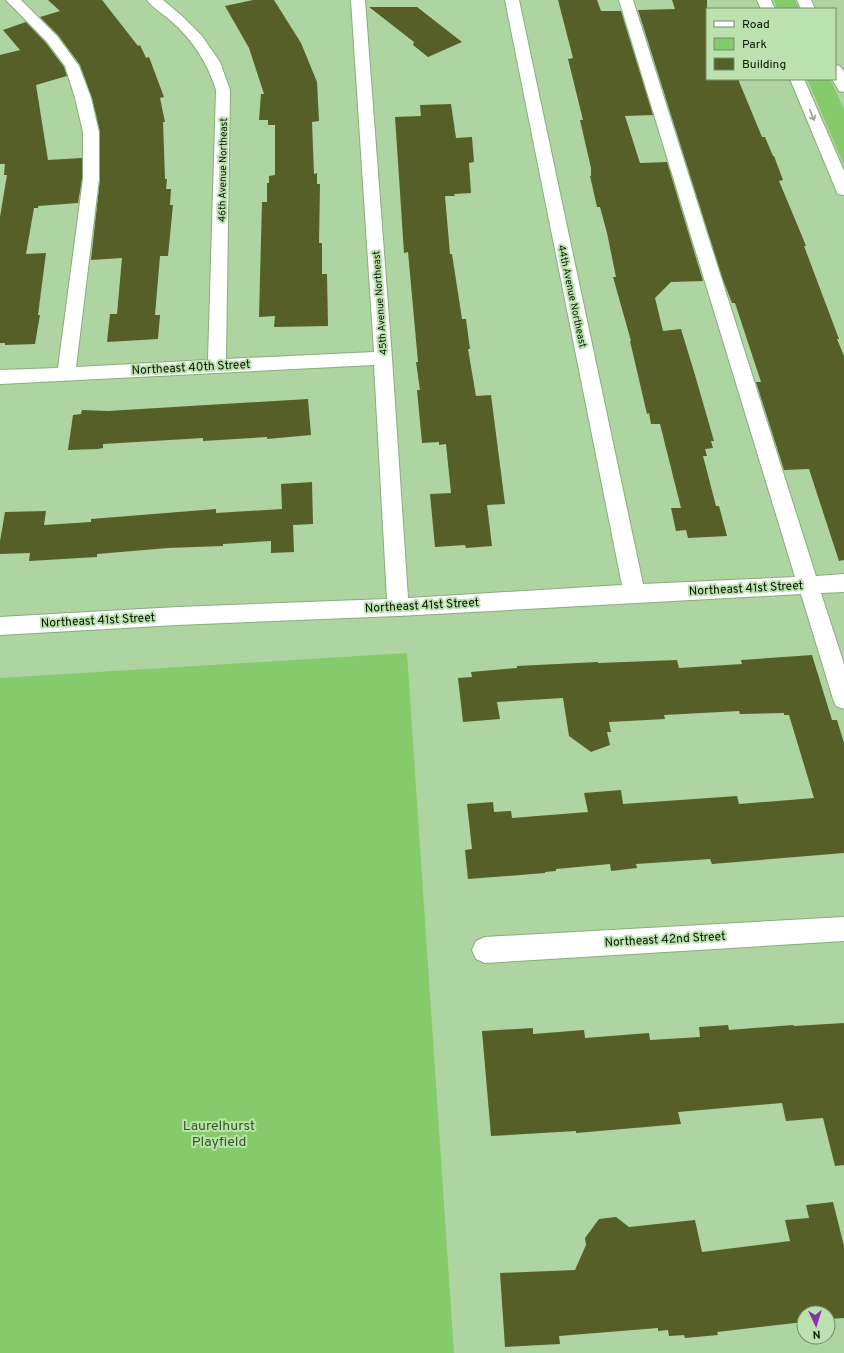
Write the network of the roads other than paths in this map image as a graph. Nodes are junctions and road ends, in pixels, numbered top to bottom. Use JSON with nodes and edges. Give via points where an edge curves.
{"nodes":[{"id":1,"x":13,"y":0,"type":"edge"},
{"id":2,"x":154,"y":0,"type":"edge"},
{"id":3,"x":358,"y":0,"type":"edge"},
{"id":4,"x":512,"y":0,"type":"edge"},
{"id":5,"x":626,"y":0,"type":"edge"},
{"id":6,"x":836,"y":71,"type":"edge"},
{"id":7,"x":797,"y":80,"type":"edge"},
{"id":8,"x":844,"y":88,"type":"edge"},
{"id":9,"x":844,"y":190,"type":"edge"},
{"id":10,"x":383,"y":358,"type":"junction"},
{"id":11,"x":217,"y":366,"type":"junction"},
{"id":12,"x":66,"y":373,"type":"junction"},
{"id":13,"x":0,"y":376,"type":"edge"},
{"id":14,"x":844,"y":583,"type":"edge"},
{"id":15,"x":809,"y":585,"type":"junction"},
{"id":16,"x":634,"y":593,"type":"junction"},
{"id":17,"x":398,"y":607,"type":"junction"},
{"id":18,"x":0,"y":626,"type":"edge"},
{"id":19,"x":844,"y":699,"type":"edge"},
{"id":20,"x":844,"y":929,"type":"edge"},
{"id":21,"x":486,"y":950,"type":"dead end"}],
"edges":[{"from":1,"to":12,"type":"street","via":[[52,39],[72,66],[91,132],[91,179]]},
{"from":2,"to":11,"type":"street","name":"46th Avenue Northeast","via":[[196,37],[211,57],[223,90]]},
{"from":3,"to":10,"type":"street","name":"45th Avenue Northeast"},
{"from":4,"to":16,"type":"street","name":"44th Avenue Northeast"},
{"from":5,"to":15,"type":"street"},
{"from":6,"to":8,"type":"street"},
{"from":7,"to":9,"type":"street","one_way":true},
{"from":10,"to":11,"type":"street","name":"Northeast 40th Street"},
{"from":10,"to":17,"type":"street","name":"45th Avenue Northeast"},
{"from":11,"to":12,"type":"street","name":"Northeast 40th Street"},
{"from":12,"to":13,"type":"street","name":"Northeast 40th Street"},
{"from":14,"to":15,"type":"street","name":"Northeast 41st Street"},
{"from":15,"to":16,"type":"street","name":"Northeast 41st Street"},
{"from":15,"to":19,"type":"street"},
{"from":16,"to":17,"type":"street","name":"Northeast 41st Street"},
{"from":17,"to":18,"type":"street","name":"Northeast 41st Street"},
{"from":20,"to":21,"type":"street","name":"Northeast 42nd Street"}]}
